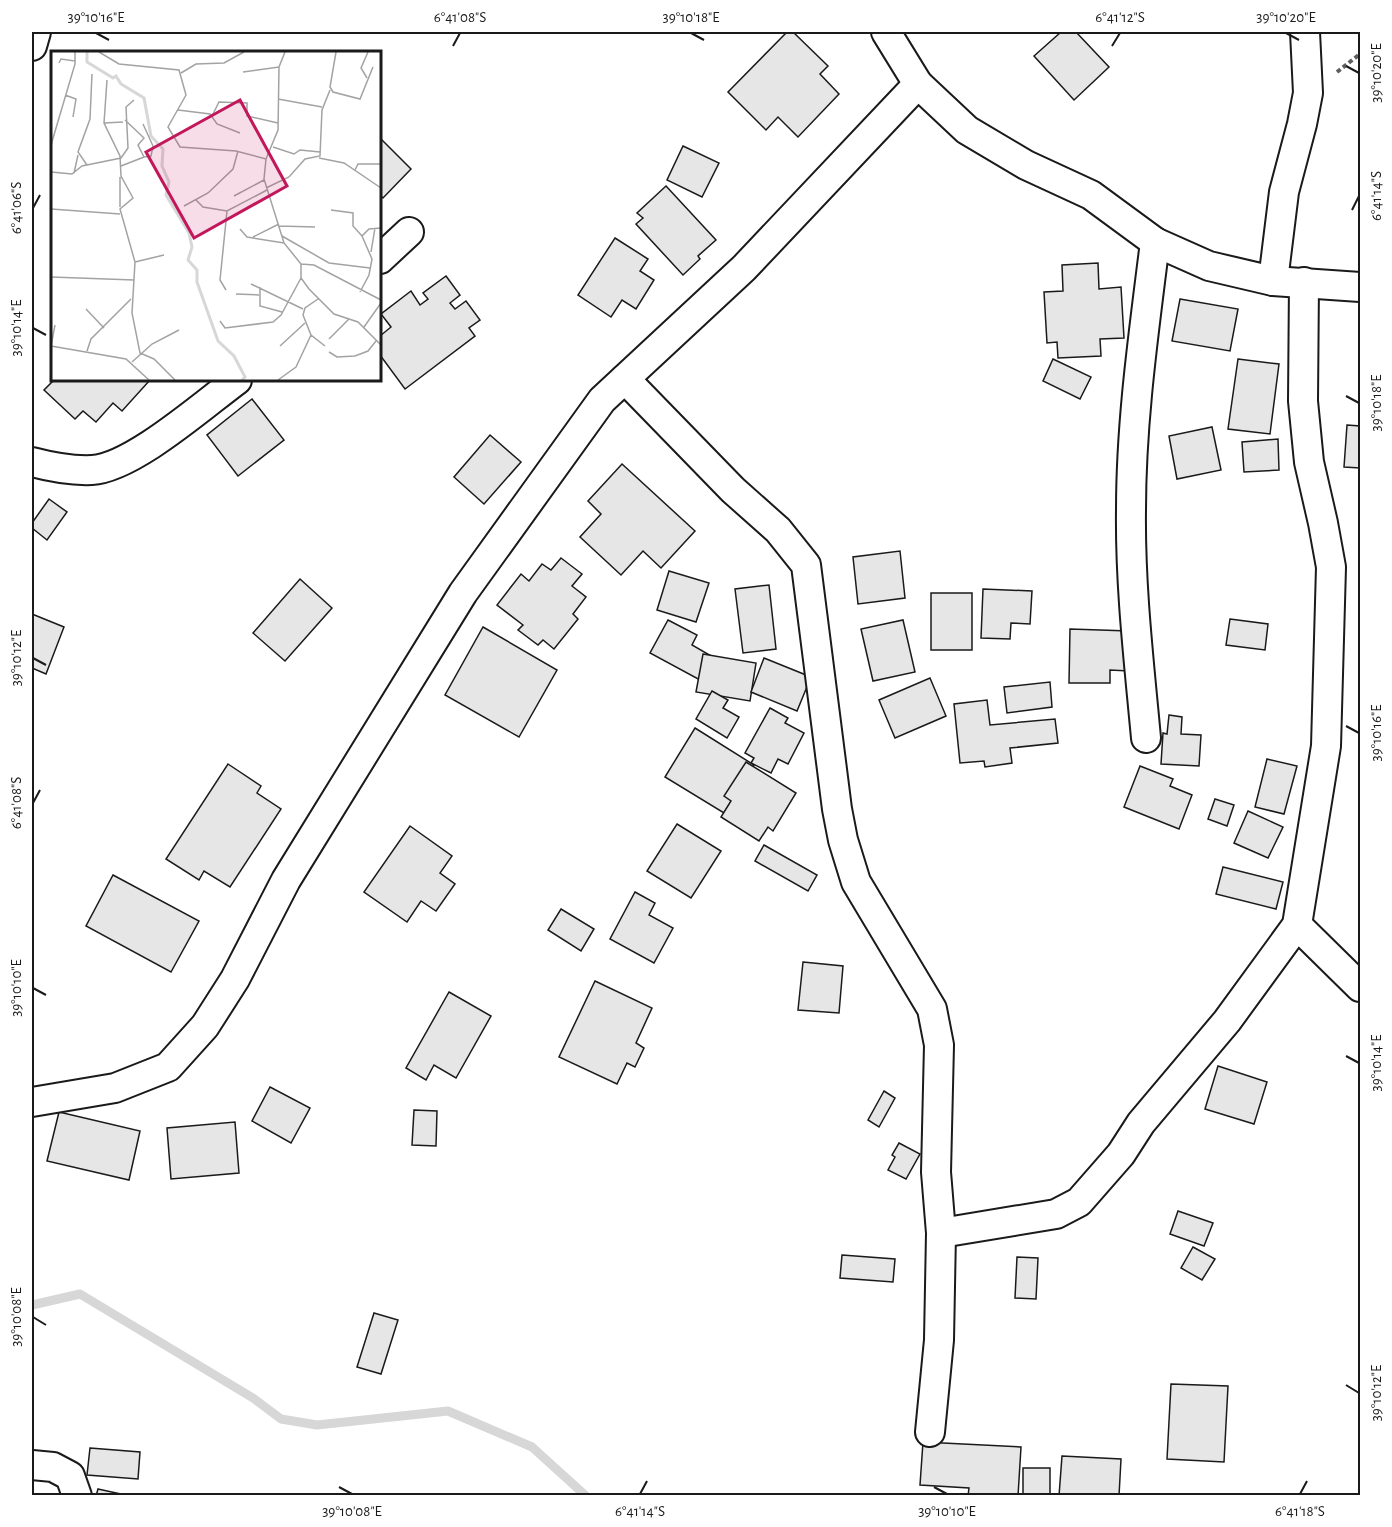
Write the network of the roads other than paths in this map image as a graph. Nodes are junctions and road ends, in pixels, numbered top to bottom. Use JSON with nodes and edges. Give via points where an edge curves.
{"nodes":[{"id":1,"x":36,"y":32,"type":"edge"},
{"id":2,"x":886,"y":32,"type":"edge"},
{"id":3,"x":1305,"y":32,"type":"edge"},
{"id":4,"x":32,"y":46,"type":"edge"},
{"id":5,"x":918,"y":84,"type":"junction"},
{"id":6,"x":409,"y":232,"type":"dead end"},
{"id":7,"x":1155,"y":242,"type":"junction"},
{"id":8,"x":381,"y":258,"type":"edge"},
{"id":9,"x":1273,"y":281,"type":"junction"},
{"id":10,"x":1304,"y":282,"type":"junction"},
{"id":11,"x":1360,"y":287,"type":"edge"},
{"id":12,"x":625,"y":379,"type":"junction"},
{"id":13,"x":236,"y":381,"type":"edge"},
{"id":14,"x":32,"y":462,"type":"edge"},
{"id":15,"x":1146,"y":738,"type":"dead end"},
{"id":16,"x":1297,"y":925,"type":"junction"},
{"id":17,"x":1360,"y":987,"type":"edge"},
{"id":18,"x":32,"y":1102,"type":"edge"},
{"id":19,"x":941,"y":1233,"type":"junction"},
{"id":20,"x":930,"y":1432,"type":"dead end"},
{"id":21,"x":32,"y":1465,"type":"edge"},
{"id":22,"x":77,"y":1496,"type":"edge"}],
"edges":[{"from":1,"to":4,"type":"street"},
{"from":2,"to":5,"type":"street"},
{"from":3,"to":9,"type":"street","via":[[1308,93],[1284,192]]},
{"from":5,"to":7,"type":"street","via":[[967,130],[1026,165],[1091,195]]},
{"from":5,"to":12,"type":"street","via":[[744,268]]},
{"from":6,"to":8,"type":"street"},
{"from":7,"to":9,"type":"street","via":[[1209,266]]},
{"from":7,"to":15,"type":"street","via":[[1137,382],[1131,510],[1135,621]]},
{"from":9,"to":10,"type":"street"},
{"from":10,"to":11,"type":"street"},
{"from":10,"to":16,"type":"street","via":[[1303,401],[1309,462],[1331,567],[1326,746]]},
{"from":12,"to":18,"type":"street","via":[[602,400],[463,593],[286,880],[235,980],[205,1026],[168,1067],[115,1088]]},
{"from":12,"to":19,"type":"street","via":[[732,490],[778,530],[806,565],[843,840],[856,882],[932,1009],[939,1046],[936,1172]]},
{"from":13,"to":14,"type":"street","via":[[134,456],[94,470],[58,469]]},
{"from":16,"to":17,"type":"street"},
{"from":16,"to":19,"type":"street","via":[[1227,1021],[1079,1202],[1056,1214]]},
{"from":19,"to":20,"type":"street","via":[[939,1340]]},
{"from":21,"to":22,"type":"street","via":[[53,1467],[70,1476]]}]}
